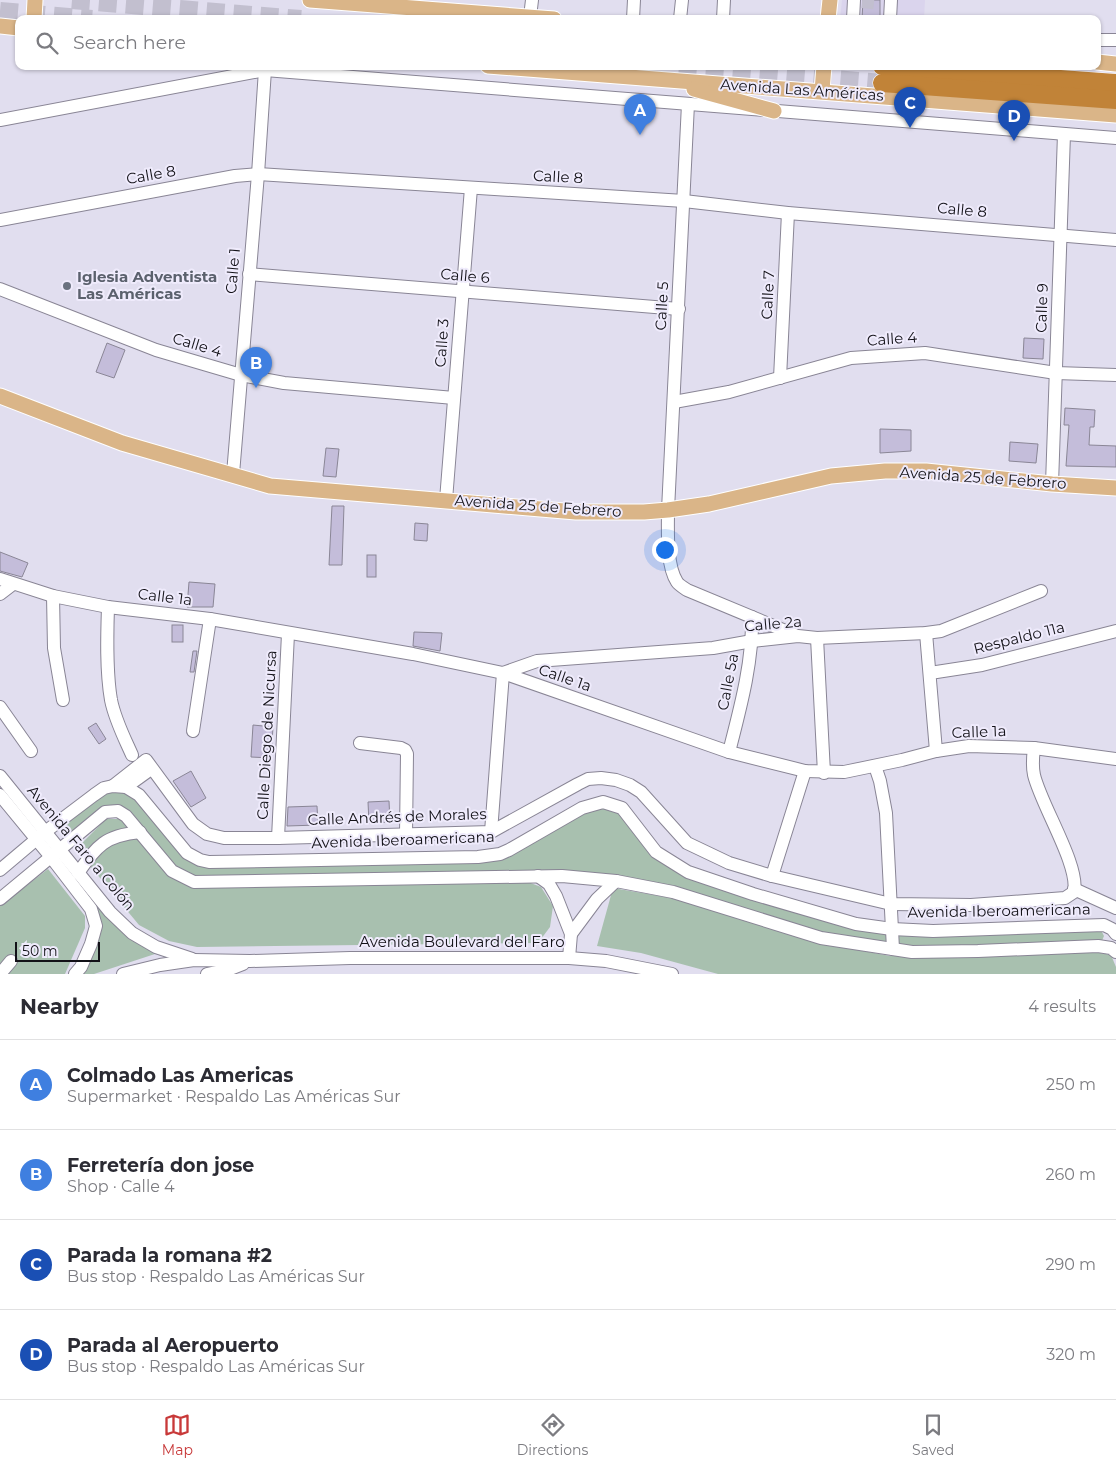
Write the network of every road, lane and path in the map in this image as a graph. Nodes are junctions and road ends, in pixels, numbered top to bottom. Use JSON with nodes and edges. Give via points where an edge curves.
{"nodes":[{"id":1,"x":35,"y":0,"type":"edge"},
{"id":2,"x":310,"y":0,"type":"edge"},
{"id":3,"x":532,"y":0,"type":"edge"},
{"id":4,"x":634,"y":0,"type":"edge"},
{"id":5,"x":682,"y":0,"type":"edge"},
{"id":6,"x":724,"y":0,"type":"edge"},
{"id":7,"x":830,"y":0,"type":"edge"},
{"id":8,"x":857,"y":1,"type":"edge"},
{"id":9,"x":434,"y":5,"type":"edge"},
{"id":10,"x":34,"y":15,"type":"edge"},
{"id":11,"x":514,"y":15,"type":"edge"},
{"id":12,"x":530,"y":15,"type":"edge"},
{"id":13,"x":633,"y":15,"type":"edge"},
{"id":14,"x":680,"y":15,"type":"edge"},
{"id":15,"x":723,"y":15,"type":"edge"},
{"id":16,"x":828,"y":15,"type":"edge"},
{"id":17,"x":855,"y":15,"type":"edge"},
{"id":18,"x":0,"y":26,"type":"edge"},
{"id":19,"x":15,"y":28,"type":"edge"},
{"id":20,"x":1101,"y":40,"type":"edge"},
{"id":21,"x":1116,"y":40,"type":"edge"},
{"id":22,"x":1101,"y":62,"type":"edge"},
{"id":23,"x":1116,"y":64,"type":"edge"},
{"id":24,"x":265,"y":70,"type":"junction"},
{"id":25,"x":537,"y":70,"type":"edge"},
{"id":26,"x":824,"y":70,"type":"edge"},
{"id":27,"x":586,"y":74,"type":"junction"},
{"id":28,"x":882,"y":74,"type":"edge"},
{"id":29,"x":1116,"y":83,"type":"edge"},
{"id":30,"x":822,"y":91,"type":"junction"},
{"id":31,"x":1116,"y":100,"type":"edge"},
{"id":32,"x":688,"y":104,"type":"junction"},
{"id":33,"x":774,"y":111,"type":"junction"},
{"id":34,"x":1116,"y":115,"type":"edge"},
{"id":35,"x":0,"y":120,"type":"edge"},
{"id":36,"x":1064,"y":134,"type":"junction"},
{"id":37,"x":1116,"y":138,"type":"edge"},
{"id":38,"x":258,"y":174,"type":"junction"},
{"id":39,"x":471,"y":188,"type":"junction"},
{"id":40,"x":684,"y":200,"type":"junction"},
{"id":41,"x":788,"y":213,"type":"junction"},
{"id":42,"x":0,"y":220,"type":"edge"},
{"id":43,"x":1060,"y":235,"type":"junction"},
{"id":44,"x":1116,"y":240,"type":"edge"},
{"id":45,"x":249,"y":274,"type":"junction"},
{"id":46,"x":0,"y":289,"type":"edge"},
{"id":47,"x":463,"y":292,"type":"junction"},
{"id":48,"x":679,"y":309,"type":"junction"},
{"id":49,"x":1056,"y":373,"type":"junction"},
{"id":50,"x":241,"y":375,"type":"junction"},
{"id":51,"x":1116,"y":375,"type":"edge"},
{"id":52,"x":780,"y":378,"type":"junction"},
{"id":53,"x":0,"y":396,"type":"edge"},
{"id":54,"x":454,"y":398,"type":"junction"},
{"id":55,"x":674,"y":402,"type":"junction"},
{"id":56,"x":233,"y":474,"type":"junction"},
{"id":57,"x":1052,"y":484,"type":"junction"},
{"id":58,"x":1116,"y":488,"type":"edge"},
{"id":59,"x":446,"y":500,"type":"junction"},
{"id":60,"x":668,"y":510,"type":"junction"},
{"id":61,"x":0,"y":579,"type":"edge"},
{"id":62,"x":13,"y":584,"type":"junction"},
{"id":63,"x":1041,"y":591,"type":"dead end"},
{"id":64,"x":0,"y":594,"type":"edge"},
{"id":65,"x":53,"y":596,"type":"junction"},
{"id":66,"x":108,"y":607,"type":"junction"},
{"id":67,"x":752,"y":617,"type":"junction"},
{"id":68,"x":210,"y":619,"type":"junction"},
{"id":69,"x":1116,"y":631,"type":"edge"},
{"id":70,"x":926,"y":633,"type":"junction"},
{"id":71,"x":288,"y":634,"type":"junction"},
{"id":72,"x":798,"y":636,"type":"junction"},
{"id":73,"x":817,"y":638,"type":"junction"},
{"id":74,"x":752,"y":641,"type":"junction"},
{"id":75,"x":503,"y":673,"type":"junction"},
{"id":76,"x":930,"y":673,"type":"junction"},
{"id":77,"x":63,"y":700,"type":"dead end"},
{"id":78,"x":0,"y":706,"type":"edge"},
{"id":79,"x":193,"y":731,"type":"dead end"},
{"id":80,"x":360,"y":743,"type":"dead end"},
{"id":81,"x":1034,"y":748,"type":"junction"},
{"id":82,"x":31,"y":751,"type":"dead end"},
{"id":83,"x":936,"y":751,"type":"junction"},
{"id":84,"x":729,"y":752,"type":"junction"},
{"id":85,"x":132,"y":755,"type":"dead end"},
{"id":86,"x":1116,"y":759,"type":"edge"},
{"id":87,"x":148,"y":764,"type":"junction"},
{"id":88,"x":875,"y":766,"type":"junction"},
{"id":89,"x":805,"y":771,"type":"junction"},
{"id":90,"x":824,"y":773,"type":"junction"},
{"id":91,"x":0,"y":776,"type":"edge"},
{"id":92,"x":113,"y":786,"type":"junction"},
{"id":93,"x":126,"y":787,"type":"junction"},
{"id":94,"x":0,"y":795,"type":"edge"},
{"id":95,"x":140,"y":832,"type":"junction"},
{"id":96,"x":491,"y":832,"type":"junction"},
{"id":97,"x":41,"y":835,"type":"junction"},
{"id":98,"x":406,"y":835,"type":"junction"},
{"id":99,"x":278,"y":838,"type":"junction"},
{"id":100,"x":56,"y":854,"type":"junction"},
{"id":101,"x":0,"y":870,"type":"edge"},
{"id":102,"x":78,"y":873,"type":"junction"},
{"id":103,"x":538,"y":876,"type":"junction"},
{"id":104,"x":772,"y":876,"type":"junction"},
{"id":105,"x":616,"y":881,"type":"junction"},
{"id":106,"x":1074,"y":889,"type":"junction"},
{"id":107,"x":0,"y":899,"type":"edge"},
{"id":108,"x":891,"y":904,"type":"junction"},
{"id":109,"x":1116,"y":908,"type":"edge"},
{"id":110,"x":892,"y":929,"type":"junction"},
{"id":111,"x":571,"y":934,"type":"junction"},
{"id":112,"x":1116,"y":934,"type":"edge"},
{"id":113,"x":893,"y":949,"type":"junction"},
{"id":114,"x":1116,"y":952,"type":"edge"},
{"id":115,"x":569,"y":958,"type":"junction"},
{"id":116,"x":194,"y":960,"type":"junction"},
{"id":117,"x":11,"y":961,"type":"dead end"},
{"id":118,"x":250,"y":961,"type":"junction"},
{"id":119,"x":0,"y":974,"type":"edge"},
{"id":120,"x":75,"y":974,"type":"edge"},
{"id":121,"x":123,"y":974,"type":"edge"},
{"id":122,"x":207,"y":974,"type":"edge"},
{"id":123,"x":672,"y":974,"type":"edge"}],
"edges":[{"from":1,"to":10,"type":"main road"},
{"from":2,"to":9,"type":"main road"},
{"from":3,"to":12,"type":"street"},
{"from":4,"to":13,"type":"street"},
{"from":5,"to":14,"type":"street"},
{"from":6,"to":15,"type":"street"},
{"from":7,"to":16,"type":"main road"},
{"from":8,"to":17,"type":"street"},
{"from":9,"to":11,"type":"main road"},
{"from":18,"to":19,"type":"main road"},
{"from":20,"to":21,"type":"street"},
{"from":22,"to":23,"type":"main road"},
{"from":24,"to":32,"type":"street"},
{"from":24,"to":35,"type":"street"},
{"from":24,"to":38,"type":"street","name":"Calle 1"},
{"from":25,"to":27,"type":"main road","name":"Avenida Las Américas"},
{"from":26,"to":30,"type":"main road"},
{"from":27,"to":30,"type":"main road","name":"Avenida Las Américas"},
{"from":27,"to":33,"type":"main road","via":[[693,88]]},
{"from":28,"to":29,"type":"highway"},
{"from":28,"to":31,"type":"highway"},
{"from":30,"to":34,"type":"main road","name":"Avenida Las Américas"},
{"from":32,"to":33,"type":"street"},
{"from":32,"to":40,"type":"street","name":"Calle 5"},
{"from":33,"to":36,"type":"street"},
{"from":36,"to":37,"type":"street"},
{"from":36,"to":43,"type":"street","name":"Calle 9"},
{"from":38,"to":39,"type":"street","name":"Calle 8"},
{"from":38,"to":42,"type":"street","name":"Calle 8"},
{"from":38,"to":45,"type":"street","name":"Calle 1"},
{"from":39,"to":40,"type":"street","name":"Calle 8"},
{"from":39,"to":47,"type":"street","name":"Calle 3"},
{"from":40,"to":41,"type":"street","name":"Calle 8"},
{"from":40,"to":48,"type":"street","name":"Calle 5"},
{"from":41,"to":43,"type":"street","name":"Calle 8"},
{"from":41,"to":52,"type":"street","name":"Calle 7"},
{"from":43,"to":44,"type":"street","name":"Calle 8"},
{"from":43,"to":49,"type":"street","name":"Calle 9"},
{"from":45,"to":47,"type":"street","name":"Calle 6"},
{"from":45,"to":50,"type":"street","name":"Calle 1"},
{"from":46,"to":50,"type":"street","name":"Calle 4","via":[[156,350]]},
{"from":47,"to":48,"type":"street","name":"Calle 6"},
{"from":47,"to":54,"type":"street","name":"Calle 3"},
{"from":48,"to":55,"type":"street","name":"Calle 5"},
{"from":49,"to":51,"type":"street","name":"Calle 4"},
{"from":49,"to":52,"type":"street","name":"Calle 4","via":[[925,353],[851,358]]},
{"from":49,"to":57,"type":"street","name":"Calle 9"},
{"from":50,"to":54,"type":"street","name":"Calle 4","via":[[284,383]]},
{"from":50,"to":56,"type":"street","name":"Calle 1"},
{"from":52,"to":55,"type":"street","name":"Calle 4"},
{"from":53,"to":56,"type":"main road","name":"Avenida 25 de Febrero","via":[[122,443]]},
{"from":54,"to":59,"type":"street","name":"Calle 3"},
{"from":55,"to":60,"type":"street","name":"Calle 5"},
{"from":56,"to":59,"type":"main road","name":"Avenida 25 de Febrero","via":[[270,486]]},
{"from":57,"to":58,"type":"main road","name":"Avenida 25 de Febrero"},
{"from":57,"to":60,"type":"main road","name":"Avenida 25 de Febrero","via":[[926,471],[885,471],[831,476]]},
{"from":59,"to":60,"type":"main road","name":"Avenida 25 de Febrero","via":[[576,512]]},
{"from":60,"to":67,"type":"street","via":[[672,569],[678,583],[687,590]]},
{"from":61,"to":62,"type":"street","name":"Calle 1a"},
{"from":62,"to":64,"type":"street"},
{"from":62,"to":65,"type":"street","name":"Calle 1a"},
{"from":63,"to":70,"type":"street","name":"Calle 2a"},
{"from":65,"to":66,"type":"street","name":"Calle 1a"},
{"from":65,"to":77,"type":"street","via":[[54,648]]},
{"from":66,"to":68,"type":"street","name":"Calle 1a"},
{"from":66,"to":85,"type":"street","via":[[111,700]]},
{"from":67,"to":72,"type":"street"},
{"from":67,"to":74,"type":"street","name":"Calle 5a"},
{"from":68,"to":71,"type":"street","name":"Calle 1a"},
{"from":68,"to":79,"type":"street"},
{"from":69,"to":76,"type":"street","name":"Respaldo 11a","via":[[982,665]]},
{"from":70,"to":73,"type":"street","name":"Calle 2a"},
{"from":70,"to":76,"type":"street"},
{"from":71,"to":75,"type":"street","name":"Calle 1a","via":[[413,654]]},
{"from":71,"to":99,"type":"street","name":"Calle Diego de Nicursa"},
{"from":72,"to":73,"type":"street","name":"Calle 2a"},
{"from":72,"to":74,"type":"street","name":"Calle 2a"},
{"from":73,"to":90,"type":"street"},
{"from":74,"to":75,"type":"street","name":"Calle 2a","via":[[712,648],[537,661]]},
{"from":74,"to":84,"type":"street","name":"Calle 5a"},
{"from":75,"to":84,"type":"street","name":"Calle 1a"},
{"from":75,"to":96,"type":"street"},
{"from":76,"to":83,"type":"street"},
{"from":78,"to":82,"type":"street"},
{"from":80,"to":98,"type":"street","via":[[401,748],[407,754]]},
{"from":81,"to":83,"type":"street","name":"Calle 1a","via":[[969,746]]},
{"from":81,"to":86,"type":"street","name":"Calle 1a"},
{"from":81,"to":106,"type":"street","via":[[1034,774],[1067,854]]},
{"from":83,"to":88,"type":"street","name":"Calle 1a"},
{"from":84,"to":89,"type":"street","name":"Calle 1a"},
{"from":87,"to":92,"type":"street"},
{"from":87,"to":93,"type":"street"},
{"from":87,"to":99,"type":"street","name":"Calle Andrés de Morales","via":[[193,824],[207,834],[224,838]]},
{"from":88,"to":90,"type":"street","name":"Calle 1a"},
{"from":88,"to":108,"type":"street","via":[[886,813]]},
{"from":89,"to":90,"type":"street","name":"Calle 1a"},
{"from":89,"to":104,"type":"street"},
{"from":91,"to":97,"type":"street","name":"Avenida Faro a Colón"},
{"from":92,"to":93,"type":"street"},
{"from":92,"to":97,"type":"street","via":[[104,788]]},
{"from":93,"to":110,"type":"street","name":"Avenida Iberoamericana","via":[[139,795],[187,853],[209,862],[500,854],[582,808],[603,802],[622,808],[656,852],[688,872],[856,924]]},
{"from":94,"to":97,"type":"street","name":"Avenida Faro a Colón"},
{"from":95,"to":100,"type":"street","via":[[118,811],[105,812]]},
{"from":95,"to":102,"type":"street","via":[[121,834],[104,842]]},
{"from":95,"to":103,"type":"street","via":[[172,871],[194,882]]},
{"from":96,"to":98,"type":"street","name":"Calle Andrés de Morales"},
{"from":96,"to":104,"type":"street","name":"Calle Andrés de Morales","via":[[583,781],[616,780],[641,792],[687,843],[729,863]]},
{"from":97,"to":100,"type":"street","name":"Avenida Faro a Colón"},
{"from":97,"to":101,"type":"street"},
{"from":98,"to":99,"type":"street","name":"Calle Andrés de Morales"},
{"from":100,"to":102,"type":"street","name":"Avenida Faro a Colón"},
{"from":100,"to":107,"type":"street"},
{"from":100,"to":120,"type":"street","name":"Avenida Faro a Colón","via":[[91,910],[96,926],[81,967]]},
{"from":102,"to":116,"type":"street","name":"Avenida Faro a Colón","via":[[132,933],[156,947]]},
{"from":103,"to":105,"type":"street"},
{"from":103,"to":111,"type":"street","via":[[549,884],[556,896]]},
{"from":104,"to":108,"type":"street","name":"Calle Andrés de Morales"},
{"from":105,"to":111,"type":"street","via":[[597,899]]},
{"from":105,"to":113,"type":"street","via":[[673,892],[821,938]]},
{"from":106,"to":108,"type":"street","name":"Calle Andrés de Morales","via":[[1071,894],[1060,898],[971,905]]},
{"from":106,"to":109,"type":"street"},
{"from":108,"to":110,"type":"street"},
{"from":110,"to":112,"type":"street","name":"Avenida Iberoamericana","via":[[933,931],[1104,925]]},
{"from":110,"to":113,"type":"street"},
{"from":111,"to":115,"type":"street"},
{"from":113,"to":114,"type":"street","via":[[912,952],[1098,946]]},
{"from":115,"to":118,"type":"street","name":"Avenida Boulevard del Faro"},
{"from":115,"to":123,"type":"street","name":"Avenida Boulevard del Faro","via":[[606,961]]},
{"from":116,"to":118,"type":"street","name":"Avenida Boulevard del Faro"},
{"from":116,"to":121,"type":"street","name":"Avenida Boulevard del Faro"},
{"from":117,"to":119,"type":"street"},
{"from":118,"to":122,"type":"street","name":"Avenida Boulevard del Faro"}]}
